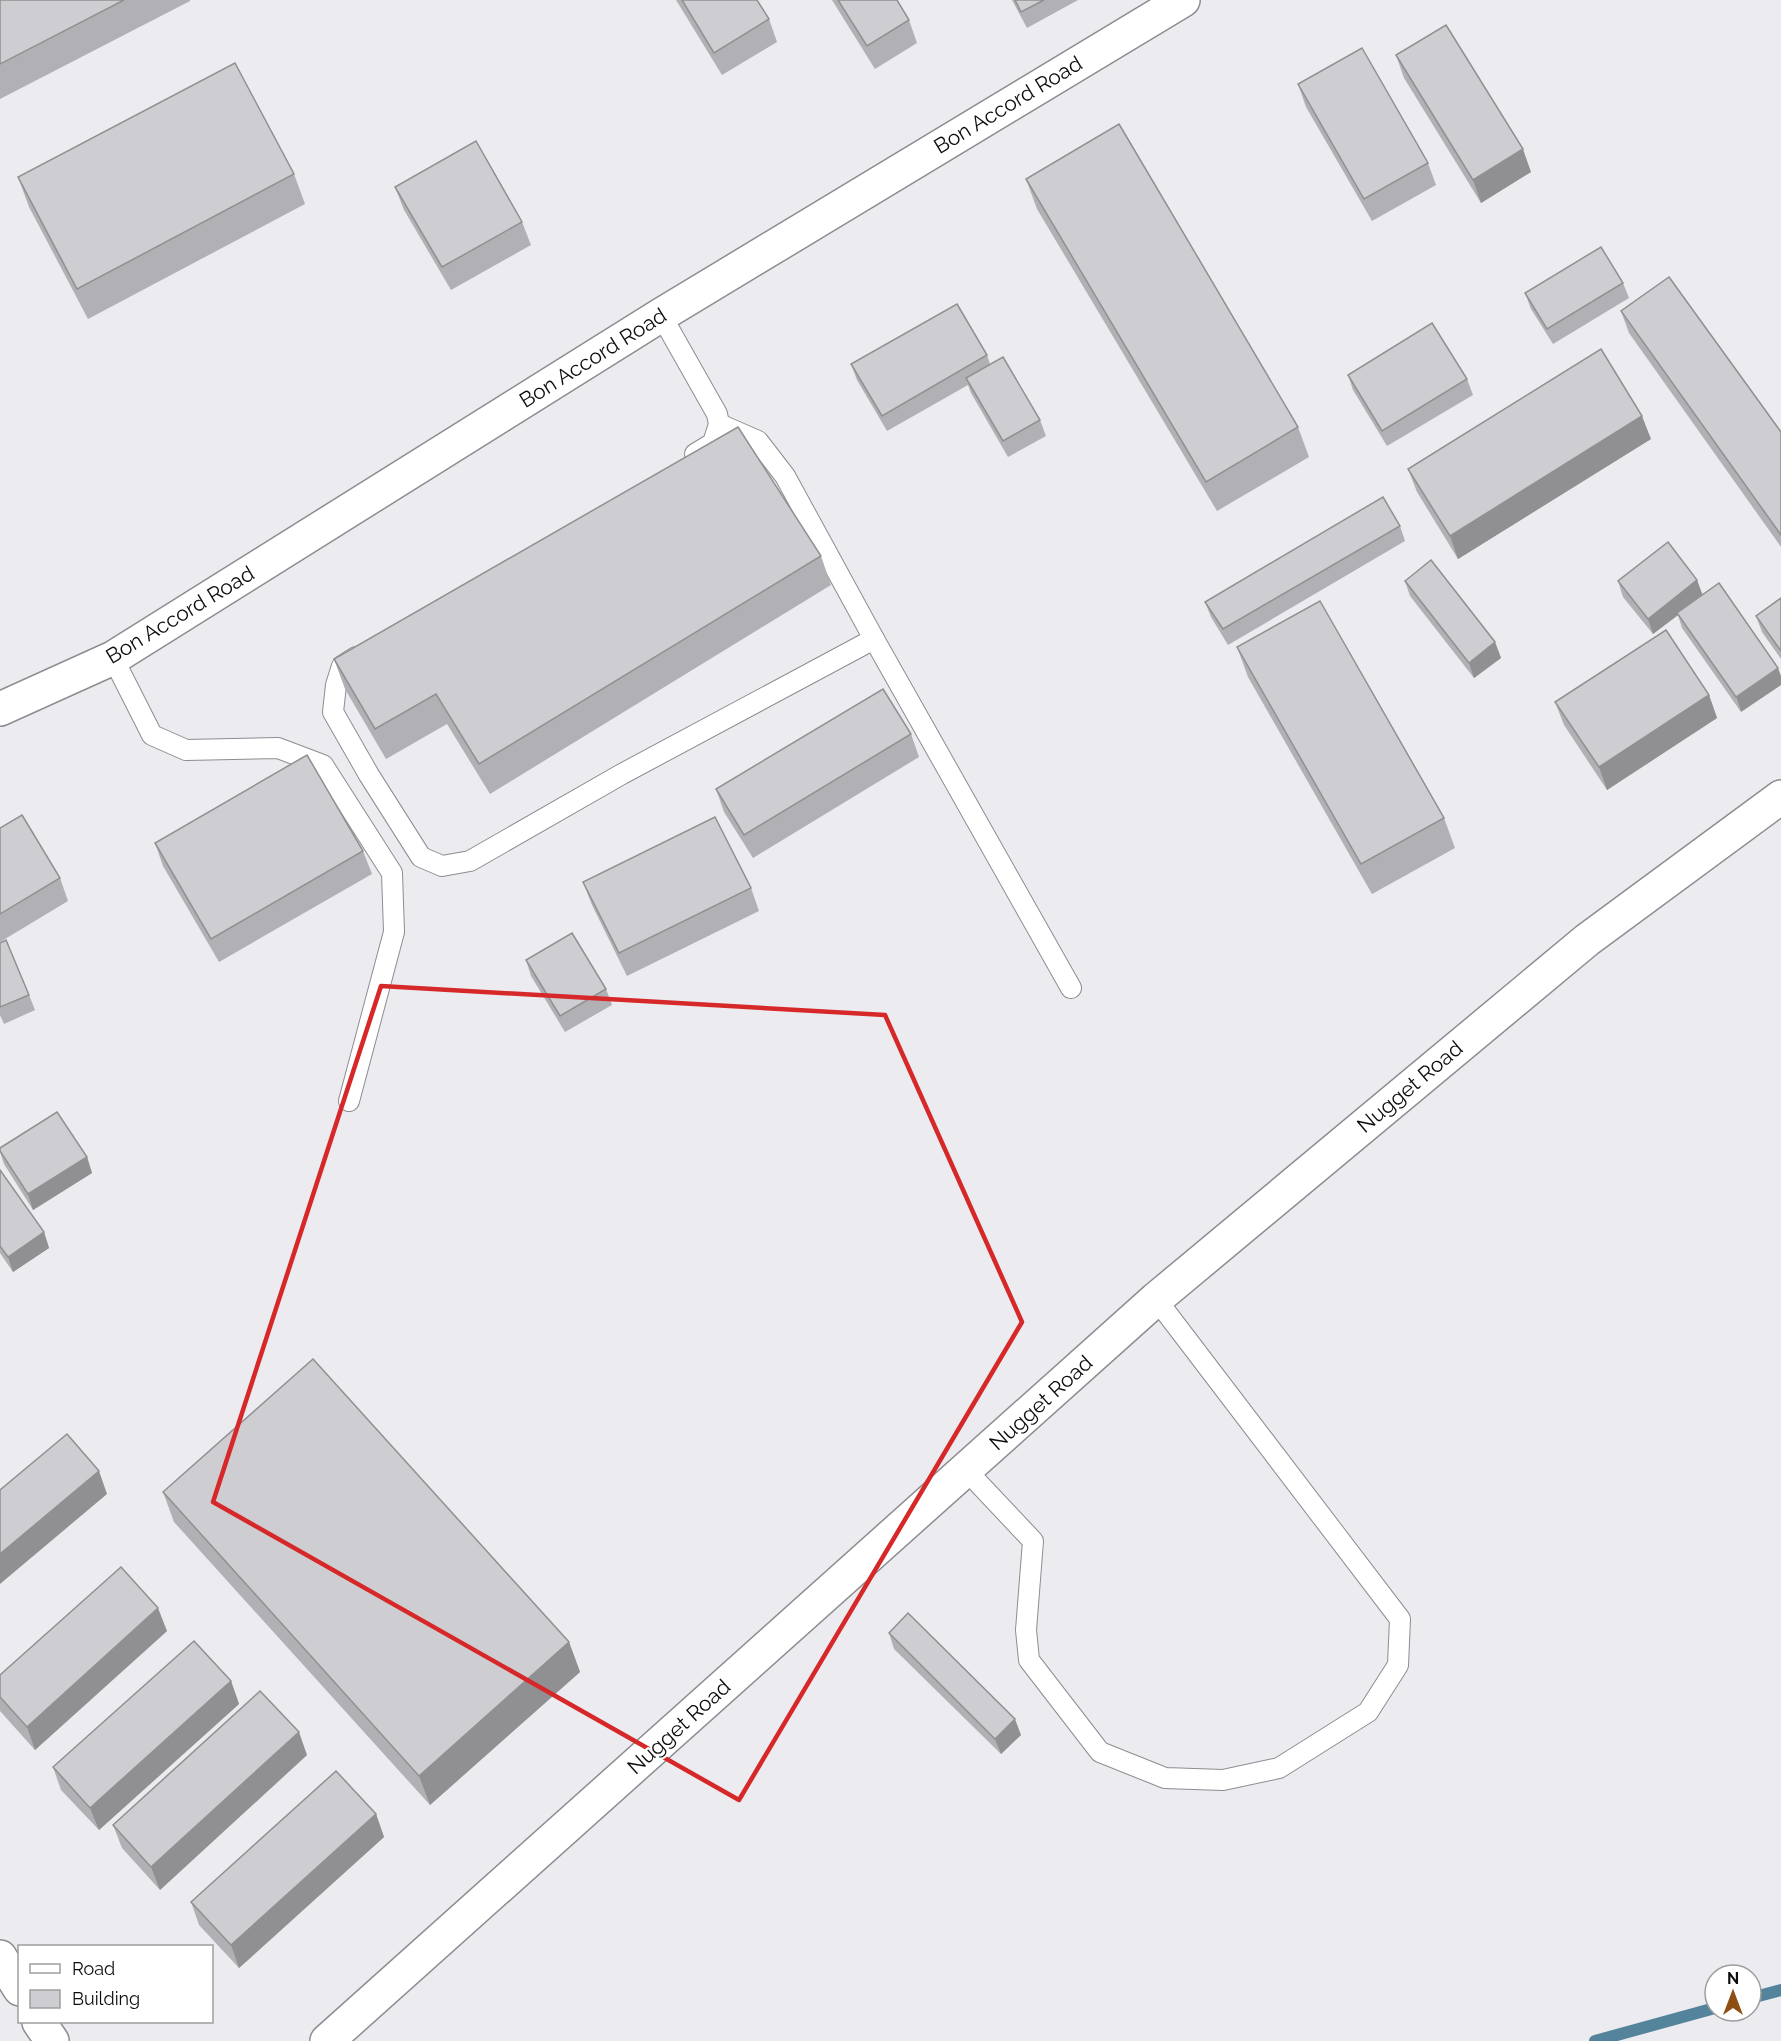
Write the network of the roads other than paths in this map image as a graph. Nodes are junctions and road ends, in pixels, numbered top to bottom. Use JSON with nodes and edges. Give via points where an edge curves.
{"nodes":[{"id":1,"x":1183,"y":0,"type":"edge"},
{"id":2,"x":661,"y":315,"type":"junction"},
{"id":3,"x":719,"y":424,"type":"junction"},
{"id":4,"x":683,"y":462,"type":"edge"},
{"id":5,"x":874,"y":639,"type":"junction"},
{"id":6,"x":369,"y":648,"type":"edge"},
{"id":7,"x":113,"y":658,"type":"junction"},
{"id":8,"x":3,"y":702,"type":"edge"},
{"id":9,"x":1781,"y":797,"type":"edge"},
{"id":10,"x":1071,"y":988,"type":"dead end"},
{"id":11,"x":349,"y":1101,"type":"dead end"},
{"id":12,"x":1156,"y":1299,"type":"junction"},
{"id":13,"x":966,"y":1470,"type":"junction"},
{"id":14,"x":0,"y":1957,"type":"edge"},
{"id":15,"x":18,"y":1986,"type":"edge"},
{"id":16,"x":40,"y":2023,"type":"edge"},
{"id":17,"x":52,"y":2041,"type":"edge"},
{"id":18,"x":327,"y":2041,"type":"edge"}],
"edges":[{"from":1,"to":2,"type":"street","name":"Bon Accord Road"},
{"from":2,"to":3,"type":"lane"},
{"from":2,"to":7,"type":"street","name":"Bon Accord Road"},
{"from":3,"to":4,"type":"lane","via":[[713,443]]},
{"from":3,"to":5,"type":"lane","via":[[758,441],[785,476]]},
{"from":5,"to":6,"type":"lane","via":[[622,774],[470,861],[442,866],[421,857],[333,712],[342,666]]},
{"from":5,"to":10,"type":"lane"},
{"from":7,"to":8,"type":"street","name":"Bon Accord Road"},
{"from":7,"to":11,"type":"lane","via":[[152,735],[186,750],[278,748],[323,765],[392,873],[394,932]]},
{"from":9,"to":12,"type":"street","name":"Nugget Road","via":[[1587,940]]},
{"from":12,"to":13,"type":"street","name":"Nugget Road"},
{"from":12,"to":13,"type":"lane","via":[[1400,1619],[1398,1665],[1368,1712],[1279,1768],[1223,1780],[1165,1778],[1100,1752],[1029,1660],[1026,1629],[1033,1541]]},
{"from":13,"to":18,"type":"street","name":"Nugget Road"},
{"from":14,"to":15,"type":"street"},
{"from":16,"to":17,"type":"street"}]}
